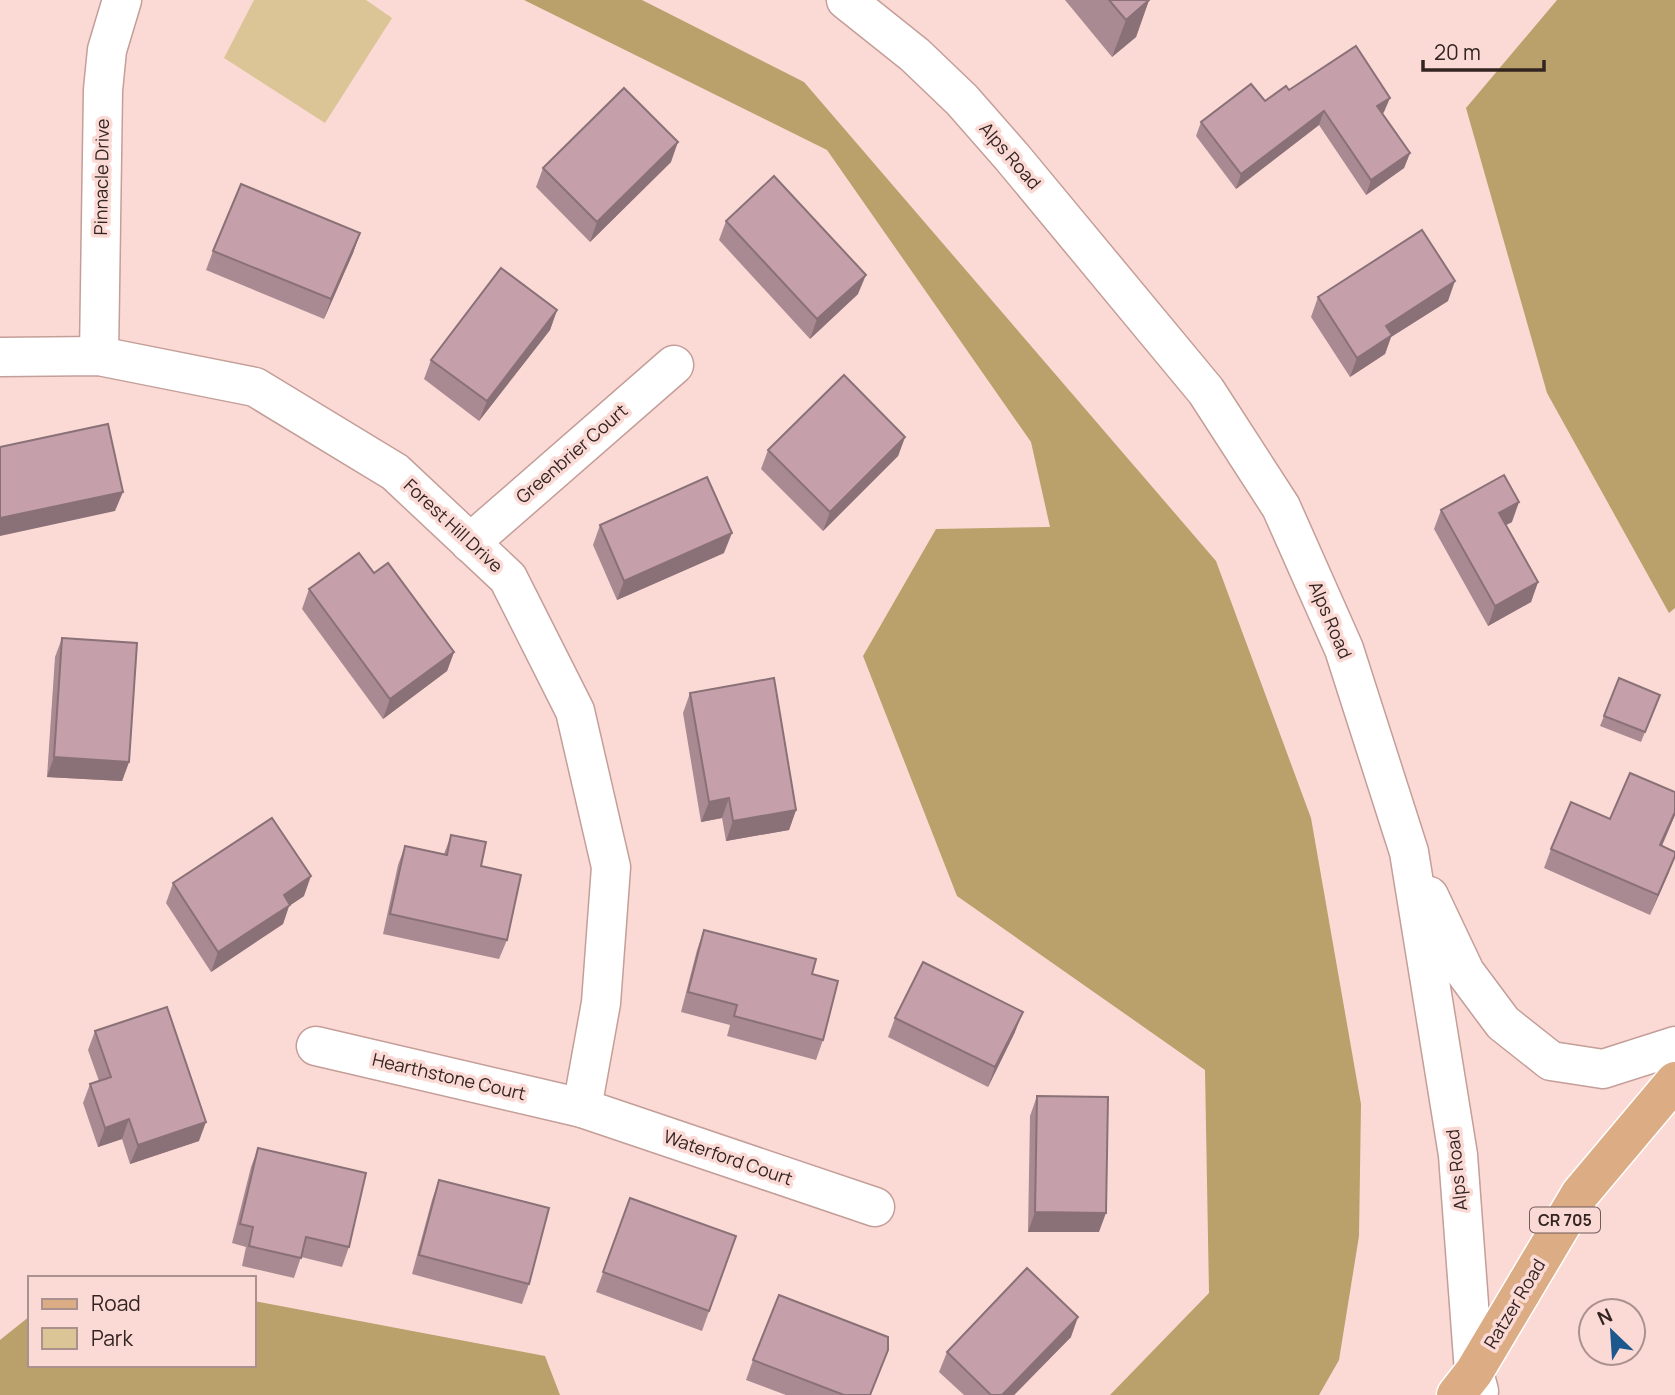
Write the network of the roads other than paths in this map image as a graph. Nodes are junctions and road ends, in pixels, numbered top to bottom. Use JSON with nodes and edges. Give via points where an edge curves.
{"nodes":[{"id":1,"x":122,"y":0,"type":"edge"},
{"id":2,"x":846,"y":0,"type":"edge"},
{"id":3,"x":99,"y":356,"type":"junction"},
{"id":4,"x":0,"y":357,"type":"edge"},
{"id":5,"x":674,"y":365,"type":"dead end"},
{"id":6,"x":471,"y":543,"type":"junction"},
{"id":7,"x":1409,"y":852,"type":"junction"},
{"id":8,"x":316,"y":1046,"type":"dead end"},
{"id":9,"x":1675,"y":1046,"type":"edge"},
{"id":10,"x":1675,"y":1081,"type":"edge"},
{"id":11,"x":582,"y":1108,"type":"junction"},
{"id":12,"x":875,"y":1208,"type":"dead end"},
{"id":13,"x":1470,"y":1387,"type":"edge"}],
"edges":[{"from":1,"to":3,"type":"street","name":"Pinnacle Drive","via":[[107,50],[103,90]]},
{"from":2,"to":7,"type":"street","name":"Alps Road","via":[[962,100],[1206,391],[1281,507],[1344,649]]},
{"from":3,"to":4,"type":"street","name":"Forest Hill Drive"},
{"from":3,"to":6,"type":"street","name":"Forest Hill Drive","via":[[255,387],[395,472]]},
{"from":5,"to":6,"type":"street","name":"Greenbrier Court"},
{"from":6,"to":11,"type":"street","name":"Forest Hill Drive","via":[[508,578],[575,711],[611,867],[601,1003]]},
{"from":7,"to":9,"type":"street","via":[[1465,972],[1503,1023],[1551,1061],[1603,1069]]},
{"from":7,"to":13,"type":"street","name":"Alps Road","via":[[1458,1155]]},
{"from":8,"to":11,"type":"street","name":"Hearthstone Court"},
{"from":10,"to":13,"type":"main road","name":"Ratzer Road","number":"CR 705","via":[[1580,1194]]},
{"from":11,"to":12,"type":"street","name":"Waterford Court"}]}
